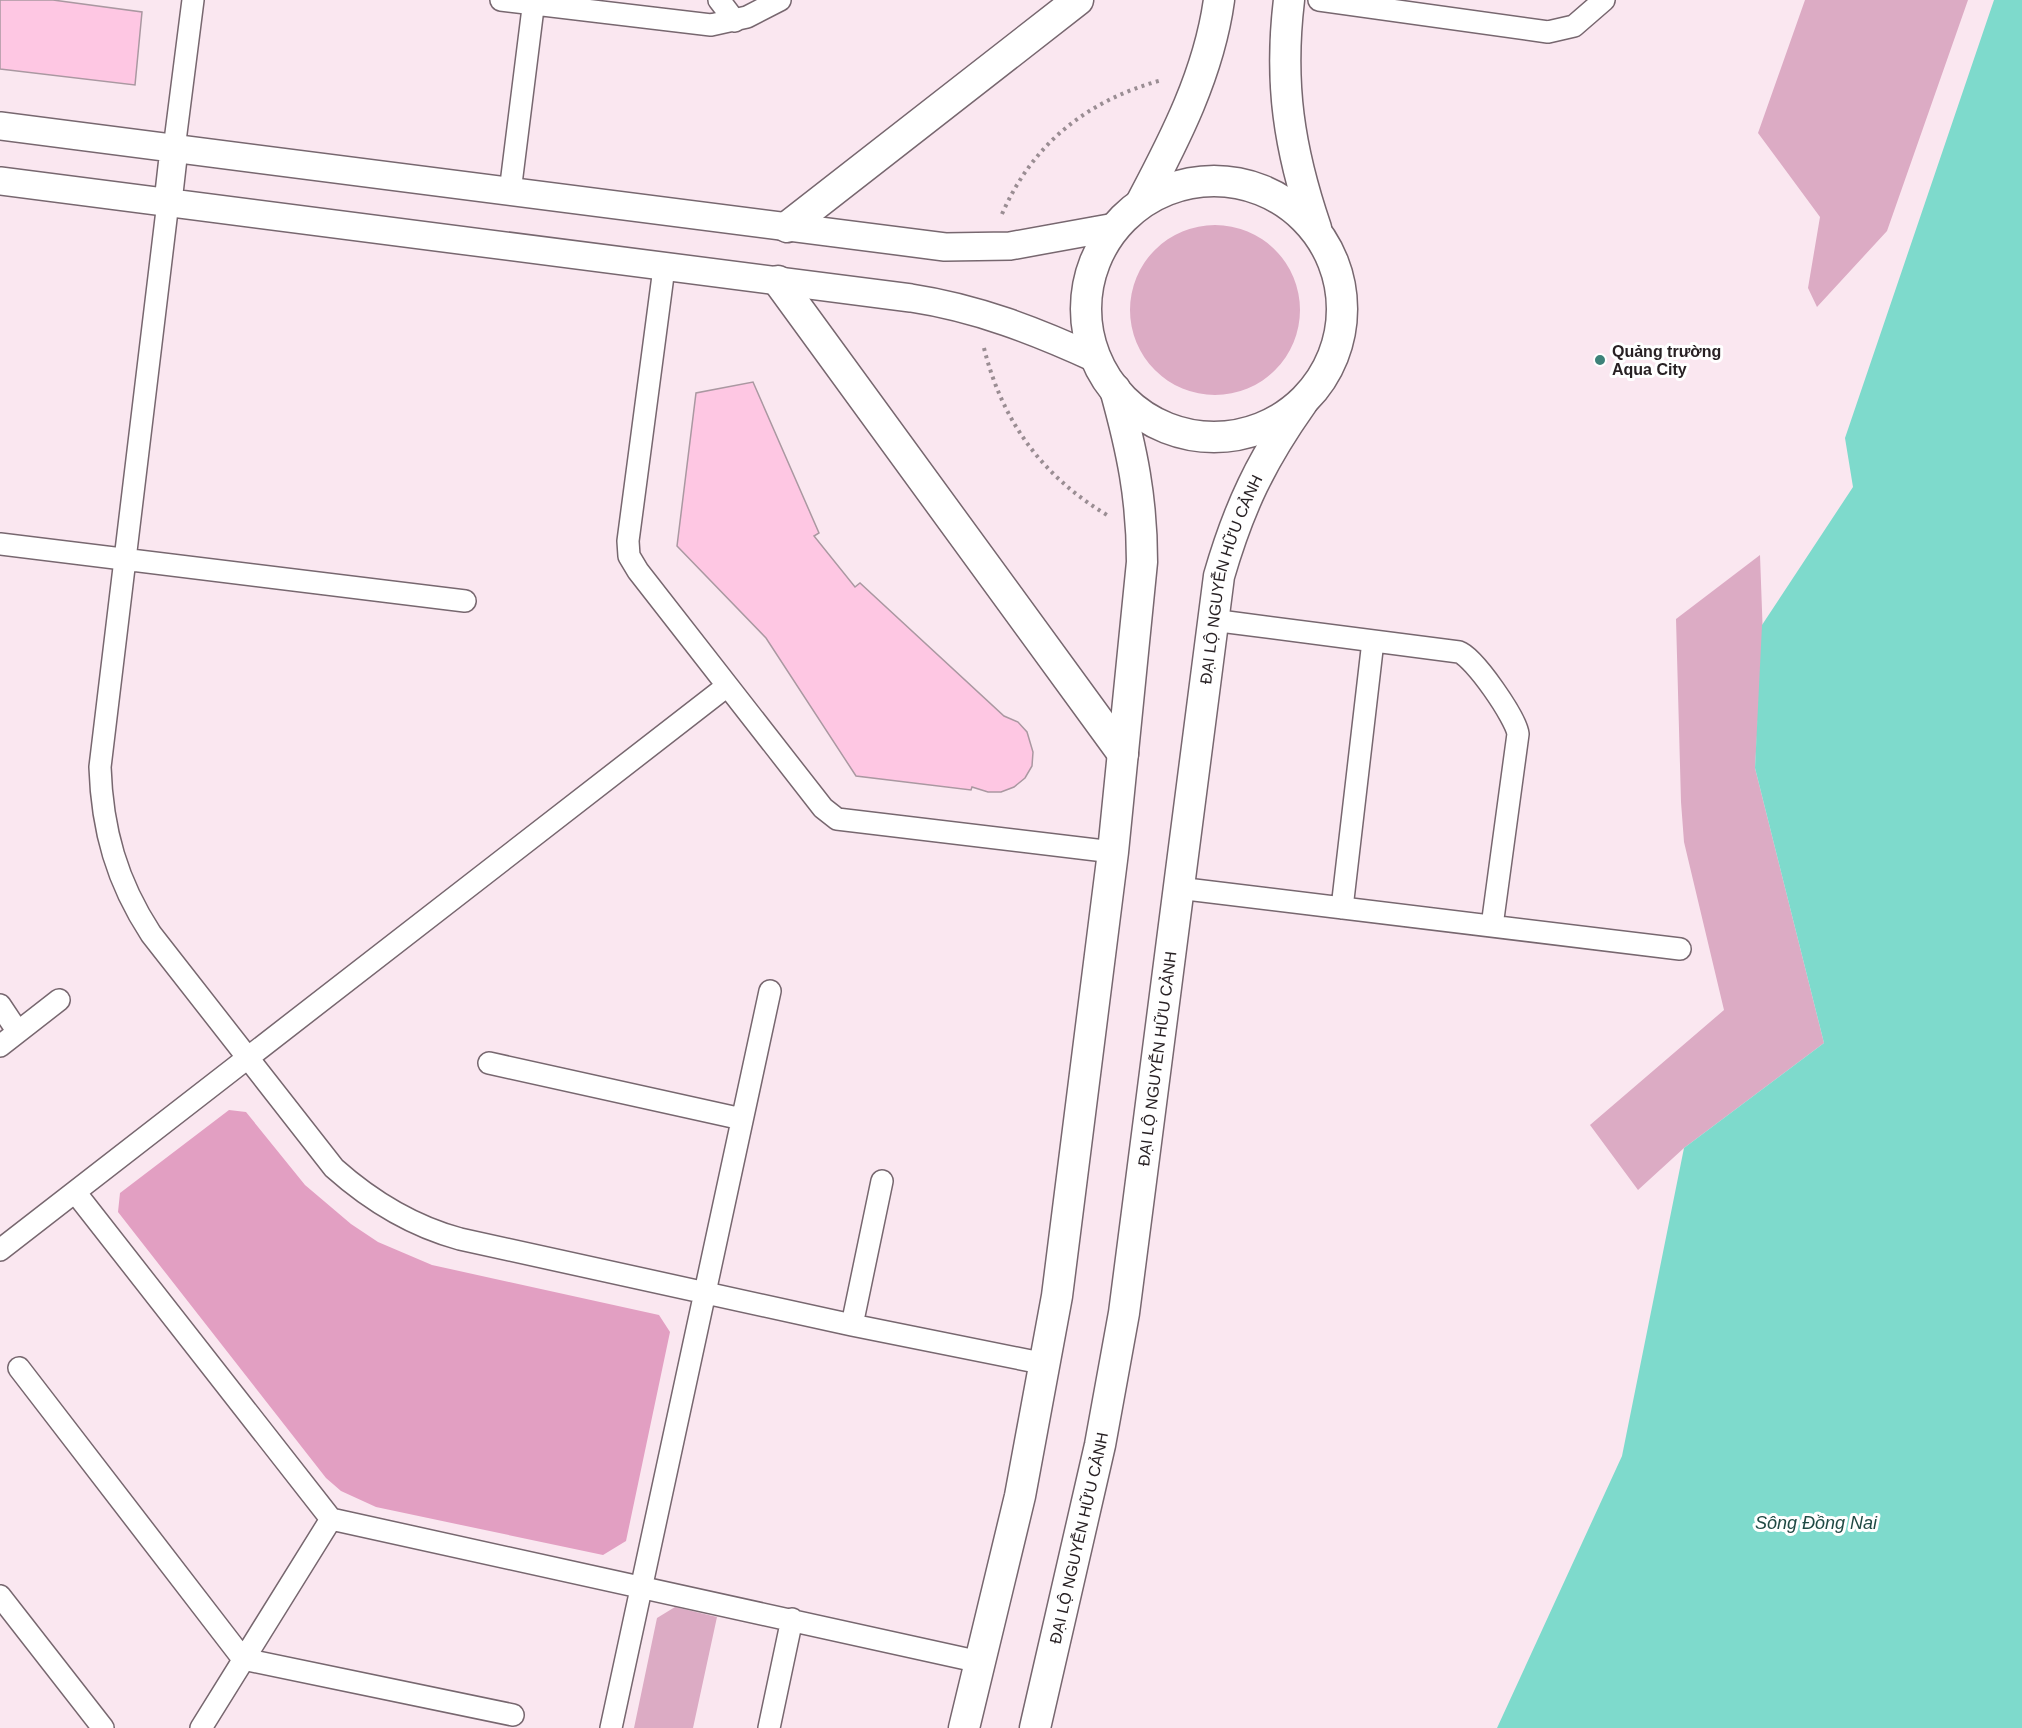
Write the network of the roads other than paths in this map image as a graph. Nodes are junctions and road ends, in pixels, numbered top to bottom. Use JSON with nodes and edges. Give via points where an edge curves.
{"nodes":[{"id":1,"x":194,"y":0,"type":"edge"},
{"id":2,"x":501,"y":0,"type":"edge"},
{"id":3,"x":719,"y":0,"type":"edge"},
{"id":4,"x":780,"y":0,"type":"edge"},
{"id":5,"x":1078,"y":0,"type":"edge"},
{"id":6,"x":1219,"y":0,"type":"edge"},
{"id":7,"x":1289,"y":0,"type":"edge"},
{"id":8,"x":1319,"y":0,"type":"edge"},
{"id":9,"x":1604,"y":0,"type":"edge"},
{"id":10,"x":534,"y":2,"type":"edge"},
{"id":11,"x":1443,"y":9,"type":"edge"},
{"id":12,"x":735,"y":21,"type":"junction"},
{"id":13,"x":0,"y":126,"type":"edge"},
{"id":14,"x":174,"y":149,"type":"junction"},
{"id":15,"x":0,"y":181,"type":"edge"},
{"id":16,"x":510,"y":192,"type":"junction"},
{"id":17,"x":168,"y":201,"type":"junction"},
{"id":18,"x":1141,"y":203,"type":"junction"},
{"id":19,"x":787,"y":227,"type":"junction"},
{"id":20,"x":1115,"y":227,"type":"junction"},
{"id":21,"x":1317,"y":233,"type":"junction"},
{"id":22,"x":664,"y":268,"type":"junction"},
{"id":23,"x":778,"y":281,"type":"junction"},
{"id":24,"x":1097,"y":359,"type":"junction"},
{"id":25,"x":1115,"y":389,"type":"junction"},
{"id":26,"x":1302,"y":403,"type":"junction"},
{"id":27,"x":0,"y":543,"type":"edge"},
{"id":28,"x":125,"y":560,"type":"junction"},
{"id":29,"x":465,"y":601,"type":"dead end"},
{"id":30,"x":1212,"y":620,"type":"junction"},
{"id":31,"x":1373,"y":641,"type":"junction"},
{"id":32,"x":728,"y":686,"type":"junction"},
{"id":33,"x":1123,"y":754,"type":"junction"},
{"id":34,"x":1113,"y":852,"type":"junction"},
{"id":35,"x":1178,"y":888,"type":"junction"},
{"id":36,"x":1342,"y":908,"type":"junction"},
{"id":37,"x":1492,"y":926,"type":"junction"},
{"id":38,"x":1680,"y":949,"type":"dead end"},
{"id":39,"x":770,"y":991,"type":"dead end"},
{"id":40,"x":59,"y":1000,"type":"dead end"},
{"id":41,"x":0,"y":1005,"type":"edge"},
{"id":42,"x":18,"y":1032,"type":"junction"},
{"id":43,"x":0,"y":1046,"type":"edge"},
{"id":44,"x":246,"y":1058,"type":"junction"},
{"id":45,"x":489,"y":1063,"type":"dead end"},
{"id":46,"x":742,"y":1119,"type":"junction"},
{"id":47,"x":882,"y":1181,"type":"dead end"},
{"id":48,"x":75,"y":1192,"type":"junction"},
{"id":49,"x":0,"y":1250,"type":"edge"},
{"id":50,"x":705,"y":1293,"type":"junction"},
{"id":51,"x":852,"y":1325,"type":"junction"},
{"id":52,"x":1046,"y":1364,"type":"junction"},
{"id":53,"x":19,"y":1368,"type":"dead end"},
{"id":54,"x":331,"y":1520,"type":"junction"},
{"id":55,"x":641,"y":1587,"type":"junction"},
{"id":56,"x":0,"y":1596,"type":"edge"},
{"id":57,"x":792,"y":1619,"type":"junction"},
{"id":58,"x":243,"y":1659,"type":"junction"},
{"id":59,"x":980,"y":1662,"type":"junction"},
{"id":60,"x":513,"y":1715,"type":"dead end"},
{"id":61,"x":103,"y":1728,"type":"edge"},
{"id":62,"x":201,"y":1728,"type":"edge"},
{"id":63,"x":611,"y":1728,"type":"edge"},
{"id":64,"x":769,"y":1728,"type":"edge"},
{"id":65,"x":964,"y":1728,"type":"edge"},
{"id":66,"x":1035,"y":1728,"type":"edge"}],
"edges":[{"from":1,"to":14,"type":"street"},
{"from":2,"to":10,"type":"street"},
{"from":3,"to":12,"type":"street"},
{"from":4,"to":12,"type":"street"},
{"from":5,"to":19,"type":"main road"},
{"from":6,"to":18,"type":"main road","via":[[1195,90]]},
{"from":7,"to":21,"type":"main road","via":[[1284,74],[1290,136]]},
{"from":8,"to":11,"type":"street"},
{"from":9,"to":11,"type":"street","via":[[1574,26],[1548,32]]},
{"from":10,"to":12,"type":"street","via":[[691,24]]},
{"from":10,"to":16,"type":"street"},
{"from":13,"to":14,"type":"street"},
{"from":14,"to":16,"type":"street"},
{"from":14,"to":17,"type":"street"},
{"from":15,"to":17,"type":"street"},
{"from":16,"to":19,"type":"street"},
{"from":17,"to":22,"type":"street"},
{"from":17,"to":28,"type":"street"},
{"from":18,"to":20,"type":"main road"},
{"from":18,"to":21,"type":"main road","via":[[1183,184],[1230,181],[1274,195]]},
{"from":19,"to":20,"type":"street","via":[[974,248],[1049,241]]},
{"from":20,"to":24,"type":"main road","via":[[1097,256],[1087,290],[1087,325]]},
{"from":21,"to":26,"type":"main road","name":"ĐẠI LỘ NGUYỄN HỮU CẢNH","via":[[1338,275],[1342,321],[1329,366]]},
{"from":22,"to":23,"type":"street"},
{"from":22,"to":32,"type":"street","via":[[628,549],[638,571]]},
{"from":23,"to":24,"type":"street","via":[[952,305],[1020,325]]},
{"from":23,"to":33,"type":"main road"},
{"from":24,"to":25,"type":"main road"},
{"from":25,"to":26,"type":"main road","via":[[1150,420],[1206,436],[1263,428]]},
{"from":25,"to":33,"type":"main road","via":[[1135,463],[1142,530],[1140,592]]},
{"from":26,"to":30,"type":"main road","name":"ĐẠI LỘ NGUYỄN HỮU CẢNH","via":[[1273,444],[1243,504],[1219,576]]},
{"from":27,"to":28,"type":"street"},
{"from":28,"to":29,"type":"street"},
{"from":28,"to":44,"type":"street","via":[[100,767],[104,824],[111,854],[140,918]]},
{"from":30,"to":31,"type":"street"},
{"from":30,"to":35,"type":"main road","name":"ĐẠI LỘ NGUYỄN HỮU CẢNH"},
{"from":31,"to":36,"type":"street"},
{"from":31,"to":37,"type":"street","via":[[1465,654],[1517,727]]},
{"from":32,"to":34,"type":"street","via":[[823,807],[837,819]]},
{"from":32,"to":44,"type":"street"},
{"from":33,"to":34,"type":"main road"},
{"from":34,"to":52,"type":"main road"},
{"from":35,"to":36,"type":"street"},
{"from":35,"to":66,"type":"main road","name":"ĐẠI LỘ NGUYỄN HỮU CẢNH","via":[[1124,1313],[1100,1445]]},
{"from":36,"to":37,"type":"street"},
{"from":37,"to":38,"type":"street"},
{"from":39,"to":46,"type":"street"},
{"from":40,"to":42,"type":"street"},
{"from":41,"to":42,"type":"street"},
{"from":42,"to":43,"type":"street"},
{"from":44,"to":48,"type":"street"},
{"from":44,"to":50,"type":"street","via":[[334,1168],[407,1220],[460,1239]]},
{"from":45,"to":46,"type":"street"},
{"from":46,"to":50,"type":"street"},
{"from":47,"to":51,"type":"street"},
{"from":48,"to":49,"type":"street"},
{"from":48,"to":54,"type":"street"},
{"from":50,"to":51,"type":"street"},
{"from":50,"to":55,"type":"street"},
{"from":51,"to":52,"type":"street"},
{"from":52,"to":59,"type":"main road","via":[[1020,1497]]},
{"from":53,"to":58,"type":"street"},
{"from":54,"to":55,"type":"street"},
{"from":54,"to":58,"type":"street"},
{"from":55,"to":57,"type":"street"},
{"from":55,"to":63,"type":"street"},
{"from":56,"to":61,"type":"street"},
{"from":57,"to":59,"type":"street"},
{"from":57,"to":64,"type":"street"},
{"from":58,"to":60,"type":"street"},
{"from":58,"to":62,"type":"street"},
{"from":59,"to":65,"type":"main road"}]}
